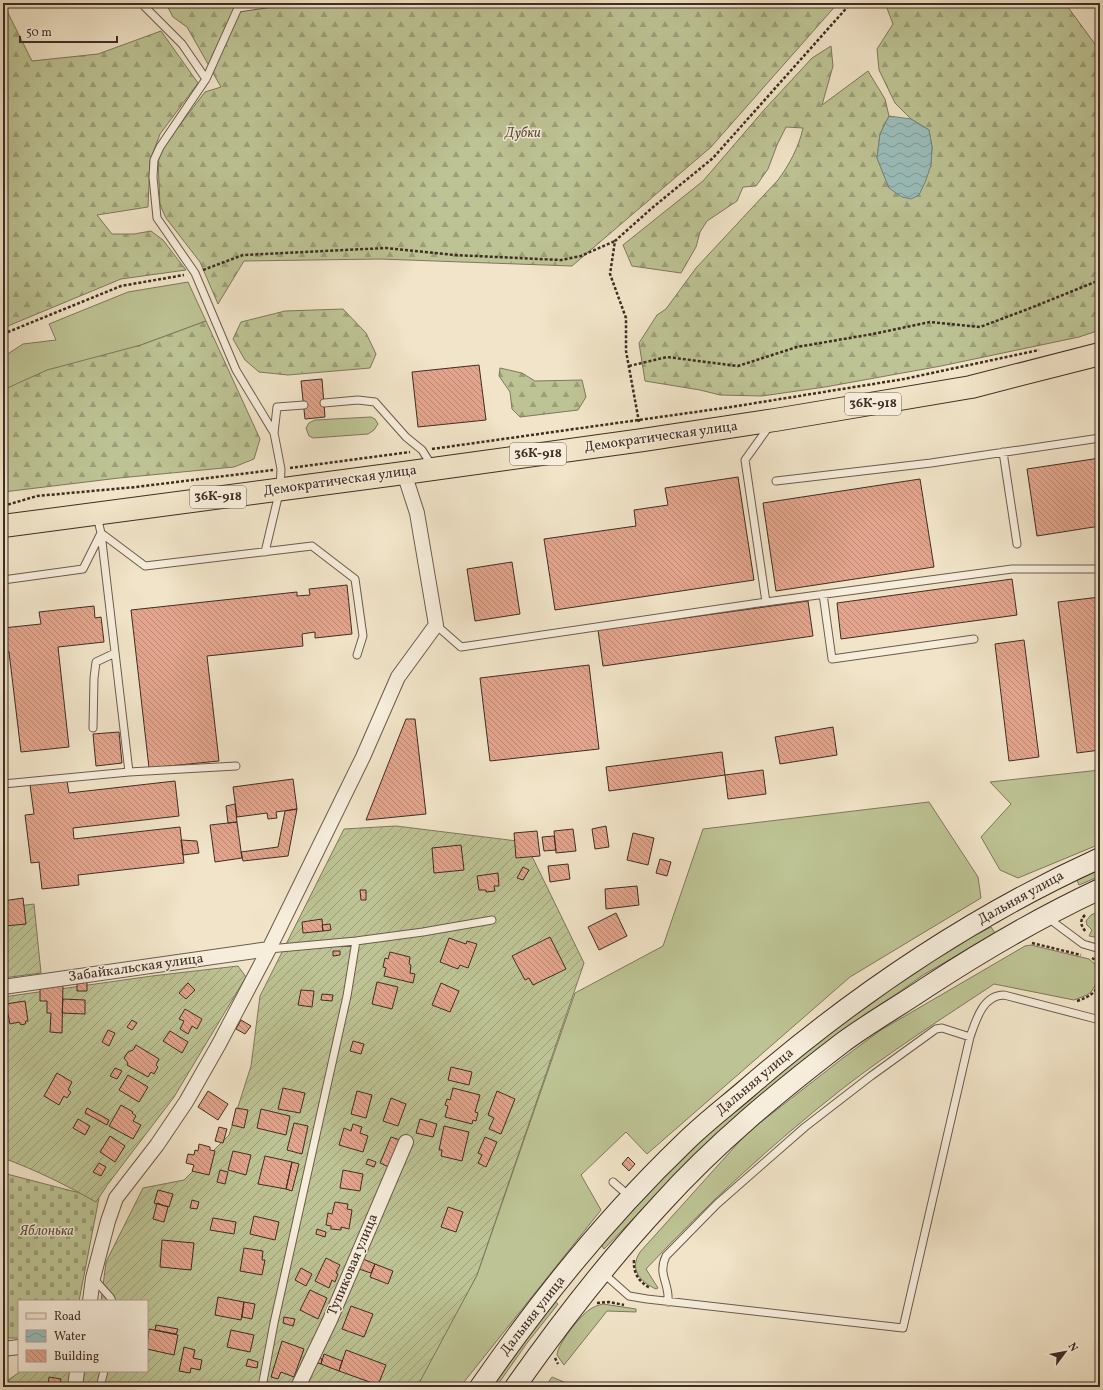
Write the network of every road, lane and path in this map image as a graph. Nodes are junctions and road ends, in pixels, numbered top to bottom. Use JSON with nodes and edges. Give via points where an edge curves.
{"nodes":[{"id":1,"x":272,"y":3,"type":"edge"},
{"id":2,"x":851,"y":3,"type":"edge"},
{"id":3,"x":238,"y":5,"type":"edge"},
{"id":4,"x":146,"y":7,"type":"dead end"},
{"id":5,"x":206,"y":79,"type":"junction"},
{"id":6,"x":615,"y":241,"type":"junction"},
{"id":7,"x":196,"y":273,"type":"junction"},
{"id":8,"x":1100,"y":280,"type":"edge"},
{"id":9,"x":3,"y":334,"type":"edge"},
{"id":10,"x":1044,"y":349,"type":"dead end"},
{"id":11,"x":1100,"y":354,"type":"edge"},
{"id":12,"x":629,"y":366,"type":"junction"},
{"id":13,"x":324,"y":403,"type":"dead end"},
{"id":14,"x":304,"y":405,"type":"dead end"},
{"id":15,"x":775,"y":420,"type":"junction"},
{"id":16,"x":641,"y":430,"type":"junction"},
{"id":17,"x":274,"y":433,"type":"junction"},
{"id":18,"x":1100,"y":438,"type":"edge"},
{"id":19,"x":1003,"y":452,"type":"junction"},
{"id":20,"x":427,"y":459,"type":"junction"},
{"id":21,"x":404,"y":473,"type":"junction"},
{"id":22,"x":281,"y":479,"type":"junction"},
{"id":23,"x":776,"y":480,"type":"dead end"},
{"id":24,"x":3,"y":505,"type":"edge"},
{"id":25,"x":99,"y":524,"type":"junction"},
{"id":26,"x":3,"y":526,"type":"edge"},
{"id":27,"x":1017,"y":544,"type":"dead end"},
{"id":28,"x":265,"y":552,"type":"junction"},
{"id":29,"x":1100,"y":569,"type":"edge"},
{"id":30,"x":3,"y":580,"type":"edge"},
{"id":31,"x":823,"y":594,"type":"junction"},
{"id":32,"x":766,"y":602,"type":"junction"},
{"id":33,"x":436,"y":625,"type":"junction"},
{"id":34,"x":974,"y":639,"type":"dead end"},
{"id":35,"x":115,"y":653,"type":"junction"},
{"id":36,"x":357,"y":655,"type":"dead end"},
{"id":37,"x":93,"y":728,"type":"dead end"},
{"id":38,"x":236,"y":766,"type":"dead end"},
{"id":39,"x":129,"y":772,"type":"junction"},
{"id":40,"x":3,"y":784,"type":"edge"},
{"id":41,"x":1100,"y":858,"type":"edge"},
{"id":42,"x":1100,"y":889,"type":"edge"},
{"id":43,"x":1032,"y":892,"type":"junction"},
{"id":44,"x":1086,"y":914,"type":"dead end"},
{"id":45,"x":1046,"y":916,"type":"junction"},
{"id":46,"x":492,"y":920,"type":"dead end"},
{"id":47,"x":1086,"y":932,"type":"dead end"},
{"id":48,"x":356,"y":941,"type":"junction"},
{"id":49,"x":1026,"y":943,"type":"dead end"},
{"id":50,"x":269,"y":949,"type":"junction"},
{"id":51,"x":1100,"y":949,"type":"edge"},
{"id":52,"x":1100,"y":966,"type":"edge"},
{"id":53,"x":1100,"y":981,"type":"edge"},
{"id":54,"x":3,"y":987,"type":"edge"},
{"id":55,"x":1078,"y":1001,"type":"dead end"},
{"id":56,"x":1100,"y":1020,"type":"edge"},
{"id":57,"x":970,"y":1038,"type":"junction"},
{"id":58,"x":406,"y":1142,"type":"dead end"},
{"id":59,"x":613,"y":1182,"type":"dead end"},
{"id":60,"x":630,"y":1198,"type":"junction"},
{"id":61,"x":581,"y":1254,"type":"junction"},
{"id":62,"x":635,"y":1255,"type":"dead end"},
{"id":63,"x":1096,"y":1262,"type":"dead end"},
{"id":64,"x":1100,"y":1268,"type":"edge"},
{"id":65,"x":602,"y":1271,"type":"junction"},
{"id":66,"x":94,"y":1278,"type":"junction"},
{"id":67,"x":650,"y":1288,"type":"dead end"},
{"id":68,"x":90,"y":1300,"type":"edge"},
{"id":69,"x":112,"y":1300,"type":"edge"},
{"id":70,"x":668,"y":1302,"type":"junction"},
{"id":71,"x":595,"y":1304,"type":"dead end"},
{"id":72,"x":630,"y":1306,"type":"dead end"},
{"id":73,"x":18,"y":1347,"type":"edge"},
{"id":74,"x":3,"y":1349,"type":"edge"},
{"id":75,"x":554,"y":1354,"type":"dead end"},
{"id":76,"x":558,"y":1364,"type":"dead end"},
{"id":77,"x":77,"y":1372,"type":"edge"},
{"id":78,"x":104,"y":1372,"type":"edge"},
{"id":79,"x":75,"y":1387,"type":"edge"},
{"id":80,"x":100,"y":1387,"type":"edge"},
{"id":81,"x":262,"y":1387,"type":"edge"},
{"id":82,"x":298,"y":1387,"type":"edge"},
{"id":83,"x":480,"y":1387,"type":"edge"},
{"id":84,"x":515,"y":1387,"type":"edge"}],
"edges":[{"from":1,"to":3,"type":"lane"},
{"from":2,"to":6,"type":"path","via":[[713,158]]},
{"from":3,"to":5,"type":"lane"},
{"from":4,"to":5,"type":"lane","via":[[182,44]]},
{"from":5,"to":7,"type":"lane","via":[[160,147],[154,160],[153,177],[157,218]]},
{"from":6,"to":7,"type":"path","via":[[580,256],[561,260],[454,255],[386,248],[243,255]]},
{"from":6,"to":12,"type":"path","via":[[610,274],[626,318],[626,351]]},
{"from":7,"to":9,"type":"path","via":[[121,286]]},
{"from":7,"to":17,"type":"lane","via":[[236,370]]},
{"from":8,"to":12,"type":"path","via":[[980,327],[930,322],[797,347],[738,366],[666,357]]},
{"from":10,"to":16,"type":"path","via":[[904,379],[731,407]]},
{"from":11,"to":15,"type":"main road","name":"Демократическая улица","number":"36К-918","via":[[972,387]]},
{"from":12,"to":16,"type":"path"},
{"from":13,"to":20,"type":"lane","via":[[358,400],[375,402]]},
{"from":14,"to":17,"type":"lane","via":[[277,407]]},
{"from":15,"to":16,"type":"main road","name":"Демократическая улица","number":"36К-918"},
{"from":15,"to":32,"type":"lane","via":[[745,460]]},
{"from":16,"to":20,"type":"main road","name":"Демократическая улица","number":"36К-918"},
{"from":16,"to":20,"type":"path"},
{"from":17,"to":22,"type":"lane"},
{"from":18,"to":19,"type":"lane"},
{"from":19,"to":23,"type":"lane","via":[[931,463]]},
{"from":19,"to":27,"type":"lane"},
{"from":20,"to":21,"type":"main road","name":"Демократическая улица","number":"36К-918"},
{"from":20,"to":22,"type":"path"},
{"from":21,"to":22,"type":"main road","name":"Демократическая улица","number":"36К-918"},
{"from":21,"to":33,"type":"street","via":[[417,512]]},
{"from":22,"to":24,"type":"path","via":[[136,487],[37,496]]},
{"from":22,"to":25,"type":"main road","name":"Демократическая улица","number":"36К-918"},
{"from":22,"to":28,"type":"lane"},
{"from":25,"to":26,"type":"main road","name":"Демократическая улица","number":"36К-918"},
{"from":25,"to":28,"type":"lane","via":[[145,566]]},
{"from":25,"to":30,"type":"lane","via":[[83,569]]},
{"from":25,"to":35,"type":"lane"},
{"from":28,"to":36,"type":"lane","via":[[312,546],[355,578],[363,636]]},
{"from":29,"to":31,"type":"lane","via":[[1012,569]]},
{"from":31,"to":32,"type":"lane"},
{"from":31,"to":34,"type":"lane","via":[[832,659]]},
{"from":32,"to":33,"type":"lane","via":[[460,647]]},
{"from":33,"to":50,"type":"street","via":[[398,677],[363,758]]},
{"from":35,"to":37,"type":"lane","via":[[96,662]]},
{"from":35,"to":39,"type":"lane"},
{"from":38,"to":39,"type":"lane"},
{"from":39,"to":40,"type":"lane"},
{"from":41,"to":43,"type":"main road","name":"Дальняя улица"},
{"from":42,"to":45,"type":"main road","name":"Дальняя улица"},
{"from":43,"to":45,"type":"main road"},
{"from":43,"to":60,"type":"main road","name":"Дальняя улица","via":[[954,935],[825,1024],[685,1142]]},
{"from":44,"to":47,"type":"path","via":[[1081,924]]},
{"from":45,"to":51,"type":"lane","via":[[1083,944]]},
{"from":45,"to":65,"type":"main road","name":"Дальняя улица","via":[[970,960],[844,1042],[790,1084],[743,1123],[694,1170]]},
{"from":46,"to":48,"type":"lane"},
{"from":48,"to":50,"type":"lane"},
{"from":48,"to":81,"type":"lane","via":[[347,996]]},
{"from":49,"to":52,"type":"path","via":[[1094,958]]},
{"from":50,"to":54,"type":"street","name":"Забайкальская улица"},
{"from":50,"to":66,"type":"street","via":[[186,1102],[116,1198]]},
{"from":53,"to":55,"type":"path","via":[[1094,993]]},
{"from":56,"to":57,"type":"lane","via":[[996,995],[988,1000],[976,1020]]},
{"from":57,"to":70,"type":"lane","via":[[942,1028],[936,1029],[805,1127],[716,1204],[666,1256],[662,1264],[669,1293]]},
{"from":57,"to":70,"type":"lane","via":[[903,1328]]},
{"from":58,"to":82,"type":"street","name":"Тупиковая улица","via":[[330,1320]]},
{"from":59,"to":60,"type":"lane"},
{"from":60,"to":61,"type":"main road","name":"Дальняя улица"},
{"from":61,"to":65,"type":"main road"},
{"from":61,"to":83,"type":"main road","name":"Дальняя улица","via":[[512,1340]]},
{"from":62,"to":67,"type":"path","via":[[635,1272],[642,1284]]},
{"from":63,"to":64,"type":"path"},
{"from":65,"to":70,"type":"lane","via":[[629,1296]]},
{"from":65,"to":84,"type":"main road","name":"Дальняя улица"},
{"from":66,"to":68,"type":"street"},
{"from":66,"to":69,"type":"lane"},
{"from":71,"to":72,"type":"path","via":[[609,1302]]},
{"from":73,"to":74,"type":"street"},
{"from":75,"to":76,"type":"path"},
{"from":77,"to":79,"type":"street"},
{"from":78,"to":80,"type":"lane"}]}
